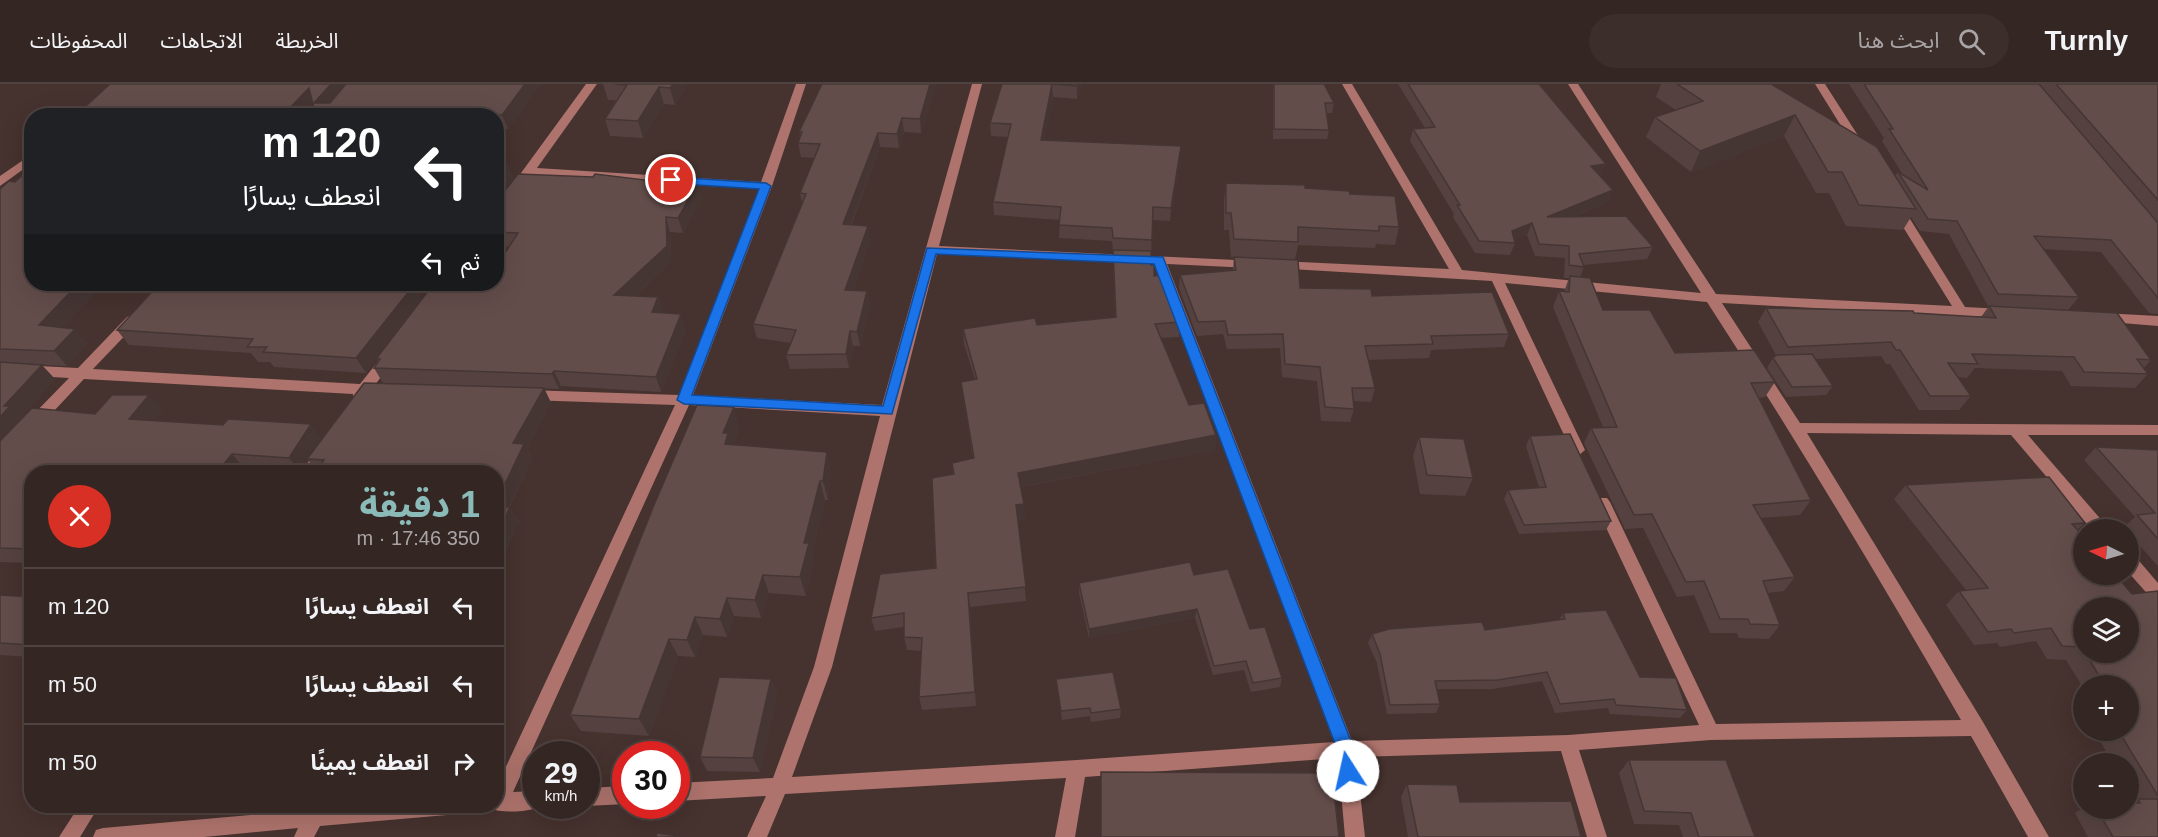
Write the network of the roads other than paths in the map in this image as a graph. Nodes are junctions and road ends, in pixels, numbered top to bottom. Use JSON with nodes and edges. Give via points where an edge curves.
{"nodes":[{"id":1,"x":592,"y":84,"type":"edge"},
{"id":2,"x":801,"y":84,"type":"edge"},
{"id":3,"x":977,"y":84,"type":"edge"},
{"id":4,"x":1347,"y":84,"type":"edge"},
{"id":5,"x":1573,"y":84,"type":"edge"},
{"id":6,"x":1820,"y":84,"type":"edge"},
{"id":7,"x":24,"y":163,"type":"edge"},
{"id":8,"x":1869,"y":163,"type":"edge"},
{"id":9,"x":529,"y":171,"type":"junction"},
{"id":10,"x":0,"y":182,"type":"edge"},
{"id":11,"x":766,"y":186,"type":"junction"},
{"id":12,"x":516,"y":188,"type":"edge"},
{"id":13,"x":1888,"y":193,"type":"edge"},
{"id":14,"x":931,"y":250,"type":"junction"},
{"id":15,"x":1159,"y":260,"type":"junction"},
{"id":16,"x":1458,"y":274,"type":"junction"},
{"id":17,"x":1496,"y":277,"type":"junction"},
{"id":18,"x":1712,"y":298,"type":"junction"},
{"id":19,"x":144,"y":308,"type":"edge"},
{"id":20,"x":1962,"y":312,"type":"junction"},
{"id":21,"x":2020,"y":314,"type":"edge"},
{"id":22,"x":2090,"y":317,"type":"edge"},
{"id":23,"x":2157,"y":322,"type":"edge"},
{"id":24,"x":397,"y":345,"type":"edge"},
{"id":25,"x":0,"y":369,"type":"edge"},
{"id":26,"x":81,"y":374,"type":"junction"},
{"id":27,"x":363,"y":390,"type":"junction"},
{"id":28,"x":387,"y":390,"type":"edge"},
{"id":29,"x":518,"y":394,"type":"edge"},
{"id":30,"x":684,"y":400,"type":"junction"},
{"id":31,"x":351,"y":408,"type":"edge"},
{"id":32,"x":888,"y":411,"type":"junction"},
{"id":33,"x":1796,"y":428,"type":"junction"},
{"id":34,"x":2014,"y":428,"type":"junction"},
{"id":35,"x":2158,"y":430,"type":"edge"},
{"id":36,"x":24,"y":434,"type":"edge"},
{"id":37,"x":333,"y":436,"type":"edge"},
{"id":38,"x":1583,"y":462,"type":"edge"},
{"id":39,"x":314,"y":465,"type":"edge"},
{"id":40,"x":1593,"y":483,"type":"edge"},
{"id":41,"x":2093,"y":519,"type":"edge"},
{"id":42,"x":2139,"y":572,"type":"edge"},
{"id":43,"x":2158,"y":594,"type":"edge"},
{"id":44,"x":1977,"y":729,"type":"junction"},
{"id":45,"x":1711,"y":732,"type":"junction"},
{"id":46,"x":1568,"y":743,"type":"junction"},
{"id":47,"x":1346,"y":749,"type":"junction"},
{"id":48,"x":1077,"y":769,"type":"junction"},
{"id":49,"x":779,"y":787,"type":"junction"},
{"id":50,"x":504,"y":789,"type":"edge"},
{"id":51,"x":690,"y":791,"type":"edge"},
{"id":52,"x":522,"y":801,"type":"edge"},
{"id":53,"x":504,"y":802,"type":"edge"},
{"id":54,"x":85,"y":813,"type":"edge"},
{"id":55,"x":355,"y":813,"type":"edge"},
{"id":56,"x":315,"y":816,"type":"junction"},
{"id":57,"x":69,"y":837,"type":"edge"},
{"id":58,"x":103,"y":837,"type":"edge"},
{"id":59,"x":304,"y":837,"type":"edge"},
{"id":60,"x":757,"y":837,"type":"edge"},
{"id":61,"x":1065,"y":837,"type":"edge"},
{"id":62,"x":1355,"y":837,"type":"edge"},
{"id":63,"x":1597,"y":837,"type":"edge"},
{"id":64,"x":2039,"y":837,"type":"edge"}],
"edges":[{"from":1,"to":9,"type":"street"},
{"from":2,"to":11,"type":"street"},
{"from":3,"to":14,"type":"street"},
{"from":4,"to":16,"type":"street"},
{"from":5,"to":18,"type":"street"},
{"from":6,"to":8,"type":"street"},
{"from":7,"to":10,"type":"street"},
{"from":9,"to":11,"type":"street"},
{"from":9,"to":12,"type":"street"},
{"from":11,"to":30,"type":"street"},
{"from":13,"to":20,"type":"street"},
{"from":14,"to":15,"type":"street"},
{"from":14,"to":32,"type":"street"},
{"from":15,"to":16,"type":"street"},
{"from":15,"to":47,"type":"street"},
{"from":16,"to":17,"type":"street"},
{"from":17,"to":18,"type":"street"},
{"from":17,"to":38,"type":"street"},
{"from":18,"to":20,"type":"street"},
{"from":18,"to":33,"type":"street"},
{"from":19,"to":26,"type":"street"},
{"from":20,"to":21,"type":"street"},
{"from":22,"to":23,"type":"street"},
{"from":24,"to":27,"type":"street"},
{"from":25,"to":26,"type":"street"},
{"from":26,"to":27,"type":"street"},
{"from":26,"to":36,"type":"street"},
{"from":27,"to":28,"type":"street"},
{"from":27,"to":31,"type":"street"},
{"from":29,"to":30,"type":"street"},
{"from":30,"to":32,"type":"street"},
{"from":30,"to":50,"type":"street"},
{"from":32,"to":49,"type":"street","via":[[823,667]]},
{"from":33,"to":34,"type":"street"},
{"from":33,"to":44,"type":"street"},
{"from":34,"to":35,"type":"street"},
{"from":34,"to":41,"type":"street"},
{"from":37,"to":39,"type":"street"},
{"from":40,"to":45,"type":"street"},
{"from":42,"to":43,"type":"street"},
{"from":44,"to":45,"type":"street"},
{"from":44,"to":64,"type":"street"},
{"from":45,"to":46,"type":"street"},
{"from":46,"to":47,"type":"street"},
{"from":46,"to":63,"type":"street"},
{"from":47,"to":48,"type":"street"},
{"from":47,"to":62,"type":"street"},
{"from":48,"to":49,"type":"street"},
{"from":48,"to":61,"type":"street"},
{"from":49,"to":51,"type":"street"},
{"from":49,"to":60,"type":"street"},
{"from":52,"to":53,"type":"street"},
{"from":54,"to":57,"type":"street"},
{"from":55,"to":56,"type":"street"},
{"from":56,"to":58,"type":"street"},
{"from":56,"to":59,"type":"street"}]}
